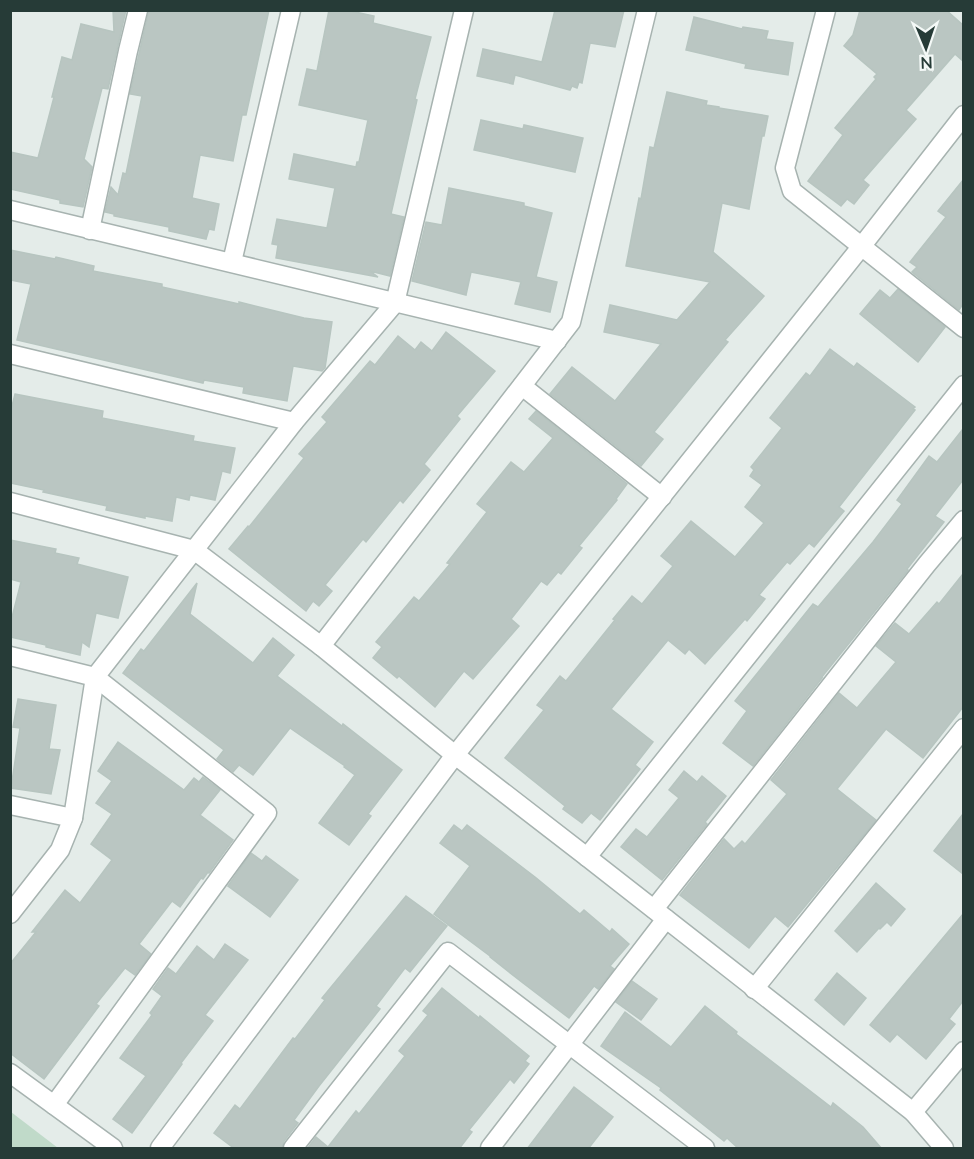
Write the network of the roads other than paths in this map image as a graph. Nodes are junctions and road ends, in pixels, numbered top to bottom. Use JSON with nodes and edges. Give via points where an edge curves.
{"nodes":[{"id":1,"x":138,"y":10,"type":"edge"},
{"id":2,"x":291,"y":10,"type":"edge"},
{"id":3,"x":464,"y":10,"type":"edge"},
{"id":4,"x":647,"y":10,"type":"edge"},
{"id":5,"x":826,"y":10,"type":"edge"},
{"id":6,"x":963,"y":115,"type":"edge"},
{"id":7,"x":10,"y":210,"type":"edge"},
{"id":8,"x":90,"y":230,"type":"junction"},
{"id":9,"x":861,"y":247,"type":"junction"},
{"id":10,"x":232,"y":262,"type":"junction"},
{"id":11,"x":395,"y":303,"type":"junction"},
{"id":12,"x":963,"y":328,"type":"edge"},
{"id":13,"x":557,"y":341,"type":"junction"},
{"id":14,"x":10,"y":354,"type":"edge"},
{"id":15,"x":963,"y":385,"type":"edge"},
{"id":16,"x":522,"y":386,"type":"junction"},
{"id":17,"x":294,"y":422,"type":"junction"},
{"id":18,"x":662,"y":496,"type":"junction"},
{"id":19,"x":10,"y":501,"type":"edge"},
{"id":20,"x":963,"y":520,"type":"edge"},
{"id":21,"x":194,"y":550,"type":"junction"},
{"id":22,"x":321,"y":646,"type":"junction"},
{"id":23,"x":10,"y":656,"type":"edge"},
{"id":24,"x":95,"y":677,"type":"junction"},
{"id":25,"x":963,"y":728,"type":"edge"},
{"id":26,"x":455,"y":755,"type":"junction"},
{"id":27,"x":10,"y":805,"type":"edge"},
{"id":28,"x":73,"y":818,"type":"junction"},
{"id":29,"x":587,"y":857,"type":"junction"},
{"id":30,"x":10,"y":914,"type":"edge"},
{"id":31,"x":660,"y":914,"type":"junction"},
{"id":32,"x":754,"y":989,"type":"junction"},
{"id":33,"x":569,"y":1044,"type":"junction"},
{"id":34,"x":963,"y":1052,"type":"edge"},
{"id":35,"x":10,"y":1073,"type":"edge"},
{"id":36,"x":54,"y":1105,"type":"junction"},
{"id":37,"x":913,"y":1112,"type":"junction"},
{"id":38,"x":693,"y":1145,"type":"edge"},
{"id":39,"x":113,"y":1149,"type":"edge"},
{"id":40,"x":160,"y":1149,"type":"edge"},
{"id":41,"x":293,"y":1149,"type":"edge"},
{"id":42,"x":490,"y":1149,"type":"edge"},
{"id":43,"x":944,"y":1149,"type":"edge"}],
"edges":[{"from":1,"to":8,"type":"street"},
{"from":2,"to":10,"type":"street"},
{"from":3,"to":11,"type":"street"},
{"from":4,"to":13,"type":"street","via":[[571,322]]},
{"from":5,"to":9,"type":"street","via":[[785,168],[792,191]]},
{"from":6,"to":9,"type":"street"},
{"from":7,"to":8,"type":"street"},
{"from":8,"to":10,"type":"street"},
{"from":9,"to":12,"type":"street"},
{"from":9,"to":18,"type":"street"},
{"from":10,"to":11,"type":"street"},
{"from":11,"to":13,"type":"street"},
{"from":11,"to":17,"type":"street"},
{"from":13,"to":16,"type":"street"},
{"from":14,"to":17,"type":"street"},
{"from":15,"to":29,"type":"street"},
{"from":16,"to":18,"type":"street"},
{"from":16,"to":22,"type":"street"},
{"from":17,"to":21,"type":"street"},
{"from":18,"to":26,"type":"street"},
{"from":19,"to":21,"type":"street"},
{"from":20,"to":31,"type":"street"},
{"from":21,"to":22,"type":"street"},
{"from":21,"to":24,"type":"street"},
{"from":22,"to":26,"type":"street"},
{"from":23,"to":24,"type":"street"},
{"from":24,"to":28,"type":"street"},
{"from":24,"to":36,"type":"street","via":[[267,813]]},
{"from":25,"to":32,"type":"street"},
{"from":26,"to":29,"type":"street"},
{"from":26,"to":40,"type":"street"},
{"from":27,"to":28,"type":"street"},
{"from":28,"to":30,"type":"street","via":[[60,849]]},
{"from":29,"to":31,"type":"street"},
{"from":31,"to":32,"type":"street"},
{"from":31,"to":33,"type":"street"},
{"from":32,"to":37,"type":"street"},
{"from":33,"to":38,"type":"street"},
{"from":33,"to":41,"type":"street","via":[[448,952]]},
{"from":33,"to":42,"type":"street"},
{"from":34,"to":37,"type":"street"},
{"from":35,"to":36,"type":"street"},
{"from":36,"to":39,"type":"street"},
{"from":37,"to":43,"type":"street"}]}
